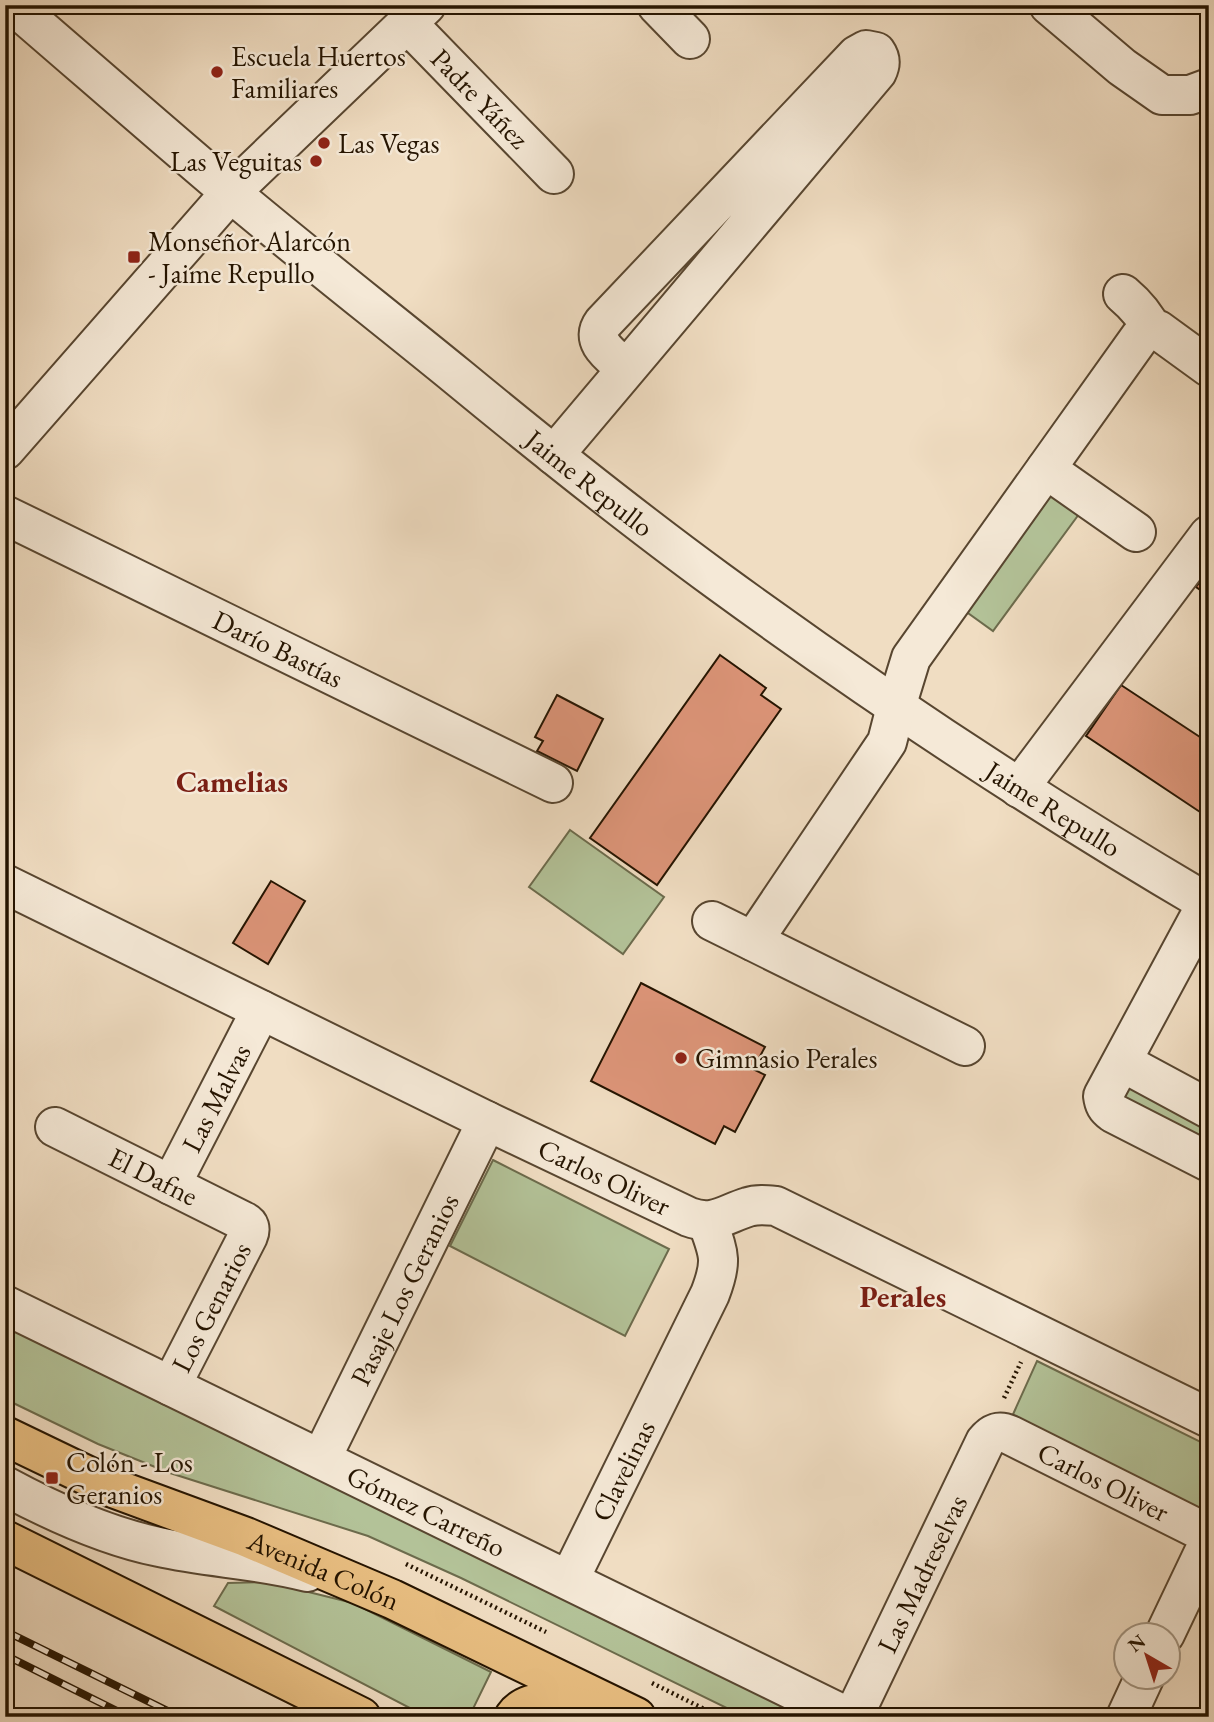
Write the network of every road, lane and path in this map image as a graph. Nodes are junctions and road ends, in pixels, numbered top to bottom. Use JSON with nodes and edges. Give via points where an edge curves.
{"nodes":[{"id":1,"x":657,"y":5,"type":"edge"},
{"id":2,"x":1049,"y":5,"type":"edge"},
{"id":3,"x":12,"y":14,"type":"edge"},
{"id":4,"x":416,"y":14,"type":"edge"},
{"id":5,"x":690,"y":39,"type":"dead end"},
{"id":6,"x":1209,"y":88,"type":"edge"},
{"id":7,"x":554,"y":174,"type":"dead end"},
{"id":8,"x":231,"y":192,"type":"junction"},
{"id":9,"x":729,"y":218,"type":"dead end"},
{"id":10,"x":1123,"y":295,"type":"dead end"},
{"id":11,"x":1152,"y":330,"type":"junction"},
{"id":12,"x":1209,"y":368,"type":"edge"},
{"id":13,"x":5,"y":450,"type":"edge"},
{"id":14,"x":554,"y":455,"type":"junction"},
{"id":15,"x":1046,"y":469,"type":"junction"},
{"id":16,"x":5,"y":515,"type":"edge"},
{"id":17,"x":1136,"y":532,"type":"dead end"},
{"id":18,"x":1209,"y":535,"type":"edge"},
{"id":19,"x":896,"y":707,"type":"junction"},
{"id":20,"x":553,"y":783,"type":"dead end"},
{"id":21,"x":1019,"y":788,"type":"junction"},
{"id":22,"x":5,"y":884,"type":"edge"},
{"id":23,"x":1208,"y":904,"type":"edge"},
{"id":24,"x":712,"y":921,"type":"dead end"},
{"id":25,"x":753,"y":941,"type":"junction"},
{"id":26,"x":261,"y":1010,"type":"junction"},
{"id":27,"x":965,"y":1046,"type":"dead end"},
{"id":28,"x":1122,"y":1062,"type":"junction"},
{"id":29,"x":1209,"y":1109,"type":"edge"},
{"id":30,"x":487,"y":1121,"type":"junction"},
{"id":31,"x":55,"y":1127,"type":"dead end"},
{"id":32,"x":1209,"y":1162,"type":"edge"},
{"id":33,"x":172,"y":1185,"type":"junction"},
{"id":34,"x":707,"y":1221,"type":"junction"},
{"id":35,"x":250,"y":1227,"type":"joint"},
{"id":36,"x":5,"y":1305,"type":"edge"},
{"id":37,"x":1035,"y":1332,"type":"junction"},
{"id":38,"x":171,"y":1386,"type":"junction"},
{"id":39,"x":1209,"y":1418,"type":"edge"},
{"id":40,"x":995,"y":1433,"type":"junction"},
{"id":41,"x":5,"y":1436,"type":"edge"},
{"id":42,"x":321,"y":1459,"type":"junction"},
{"id":43,"x":5,"y":1486,"type":"edge"},
{"id":44,"x":5,"y":1521,"type":"edge"},
{"id":45,"x":5,"y":1541,"type":"edge"},
{"id":46,"x":65,"y":1571,"type":"junction"},
{"id":47,"x":569,"y":1580,"type":"junction"},
{"id":48,"x":392,"y":1599,"type":"junction"},
{"id":49,"x":1172,"y":1620,"type":"edge"},
{"id":50,"x":1139,"y":1690,"type":"edge"},
{"id":51,"x":5,"y":1712,"type":"edge"},
{"id":52,"x":14,"y":1717,"type":"edge"},
{"id":53,"x":361,"y":1717,"type":"edge"},
{"id":54,"x":514,"y":1717,"type":"edge"},
{"id":55,"x":619,"y":1717,"type":"edge"},
{"id":56,"x":636,"y":1717,"type":"edge"},
{"id":57,"x":851,"y":1717,"type":"edge"},
{"id":58,"x":1126,"y":1717,"type":"edge"}],
"edges":[{"from":1,"to":5,"type":"street"},
{"from":2,"to":6,"type":"street","via":[[1162,95],[1190,95]]},
{"from":3,"to":8,"type":"street","name":"Jaime Repullo"},
{"from":4,"to":7,"type":"street","name":"Padre Yáñez"},
{"from":4,"to":8,"type":"street"},
{"from":8,"to":13,"type":"street"},
{"from":8,"to":14,"type":"street","name":"Jaime Repullo"},
{"from":9,"to":14,"type":"street","via":[[599,328],[599,342],[625,368]]},
{"from":10,"to":11,"type":"street","via":[[1137,306]]},
{"from":11,"to":12,"type":"street"},
{"from":11,"to":15,"type":"street","via":[[1140,337]]},
{"from":14,"to":19,"type":"street","name":"Jaime Repullo","via":[[718,581]]},
{"from":15,"to":17,"type":"street"},
{"from":15,"to":19,"type":"street","via":[[911,658]]},
{"from":16,"to":20,"type":"street","name":"Darío Bastías"},
{"from":18,"to":21,"type":"street"},
{"from":19,"to":21,"type":"street","name":"Jaime Repullo"},
{"from":19,"to":25,"type":"street","via":[[887,743]]},
{"from":21,"to":23,"type":"street","name":"Jaime Repullo"},
{"from":22,"to":26,"type":"street","name":"Carlos Oliver"},
{"from":23,"to":28,"type":"street"},
{"from":24,"to":25,"type":"street"},
{"from":25,"to":27,"type":"street"},
{"from":26,"to":30,"type":"street","name":"Carlos Oliver"},
{"from":26,"to":33,"type":"street","name":"Las Malvas"},
{"from":28,"to":29,"type":"street"},
{"from":28,"to":32,"type":"street","via":[[1103,1096],[1107,1109]]},
{"from":30,"to":34,"type":"street","name":"Carlos Oliver","via":[[689,1217]]},
{"from":30,"to":42,"type":"street","name":"Pasaje Los Geranios"},
{"from":31,"to":33,"type":"street","name":"El Dafne"},
{"from":33,"to":35,"type":"street","name":"El Dafne"},
{"from":34,"to":37,"type":"street","name":"Carlos Oliver","via":[[750,1206],[776,1206]]},
{"from":34,"to":47,"type":"street","name":"Clavelinas","via":[[719,1252],[718,1274]]},
{"from":35,"to":38,"type":"street","name":"Los Genarios"},
{"from":36,"to":38,"type":"street","name":"Gómez Carreño"},
{"from":37,"to":39,"type":"street","name":"Carlos Oliver"},
{"from":37,"to":40,"type":"path","via":[[1000,1405]]},
{"from":38,"to":42,"type":"street","name":"Gómez Carreño"},
{"from":40,"to":49,"type":"street","name":"Carlos Oliver","via":[[1010,1435],[1202,1531],[1205,1550]]},
{"from":40,"to":57,"type":"street","name":"Las Madreselvas","via":[[985,1442]]},
{"from":41,"to":48,"type":"main road","name":"Avenida Colón","via":[[113,1488],[246,1537]]},
{"from":42,"to":47,"type":"street","name":"Gómez Carreño"},
{"from":43,"to":48,"type":"street","via":[[94,1529],[131,1541],[299,1570]]},
{"from":44,"to":46,"type":"street"},
{"from":45,"to":46,"type":"main road"},
{"from":46,"to":53,"type":"main road"},
{"from":47,"to":57,"type":"street","name":"Gómez Carreño"},
{"from":48,"to":56,"type":"main road","name":"Avenida Colón"},
{"from":50,"to":58,"type":"street"},
{"from":51,"to":52,"type":"path"},
{"from":54,"to":55,"type":"main road","via":[[535,1703],[555,1703]]}]}
